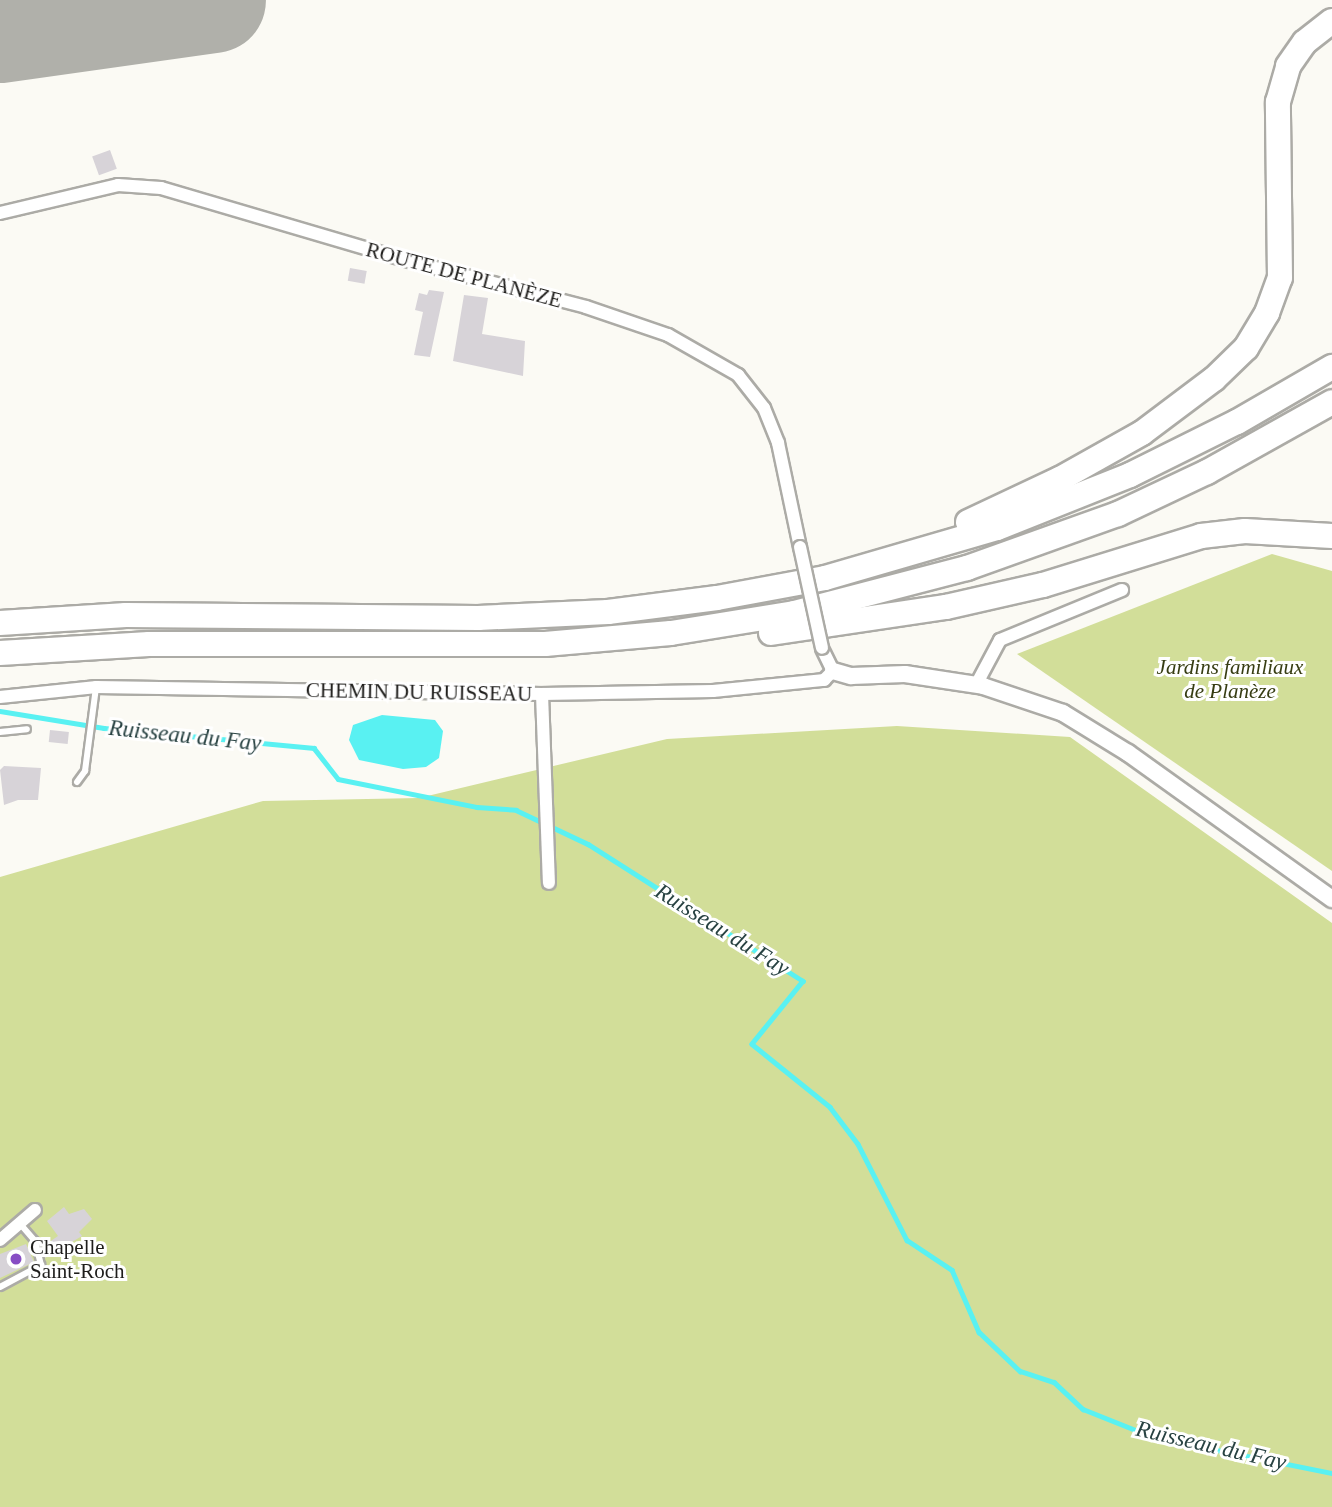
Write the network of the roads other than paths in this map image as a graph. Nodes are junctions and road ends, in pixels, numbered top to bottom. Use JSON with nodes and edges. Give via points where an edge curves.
{"nodes":[{"id":1,"x":1332,"y":21,"type":"edge"},
{"id":2,"x":0,"y":213,"type":"edge"},
{"id":3,"x":1332,"y":366,"type":"edge"},
{"id":4,"x":1332,"y":402,"type":"edge"},
{"id":5,"x":1332,"y":537,"type":"edge"},
{"id":6,"x":882,"y":562,"type":"junction"},
{"id":7,"x":1122,"y":590,"type":"dead end"},
{"id":8,"x":0,"y":623,"type":"edge"},
{"id":9,"x":715,"y":626,"type":"junction"},
{"id":10,"x":0,"y":653,"type":"edge"},
{"id":11,"x":833,"y":671,"type":"junction"},
{"id":12,"x":976,"y":685,"type":"junction"},
{"id":13,"x":96,"y":687,"type":"junction"},
{"id":14,"x":541,"y":694,"type":"junction"},
{"id":15,"x":0,"y":697,"type":"edge"},
{"id":16,"x":27,"y":729,"type":"dead end"},
{"id":17,"x":0,"y":732,"type":"edge"},
{"id":18,"x":78,"y":782,"type":"dead end"},
{"id":19,"x":549,"y":883,"type":"dead end"},
{"id":20,"x":1332,"y":899,"type":"edge"},
{"id":21,"x":35,"y":1210,"type":"dead end"},
{"id":22,"x":19,"y":1224,"type":"junction"},
{"id":23,"x":0,"y":1240,"type":"edge"},
{"id":24,"x":0,"y":1287,"type":"edge"}],
"edges":[{"from":1,"to":6,"type":"highway","via":[[1305,42],[1287,66],[1278,102],[1280,278],[1267,313],[1246,348],[1142,433],[988,514],[918,540]]},
{"from":2,"to":11,"type":"street","name":"ROUTE DE PLANÈZE","bridge":true,"via":[[118,185],[161,188],[355,246],[586,307],[668,335],[738,375],[764,408],[778,443],[822,648]]},
{"from":3,"to":6,"type":"highway","via":[[1237,422],[1130,475],[997,528]]},
{"from":4,"to":9,"type":"highway","via":[[1207,472],[1118,514],[1024,549],[881,593]]},
{"from":5,"to":9,"type":"highway","via":[[1245,531],[1201,536],[1043,585],[946,607],[757,634]]},
{"from":6,"to":8,"type":"highway","via":[[717,598],[608,612],[478,618],[126,615]]},
{"from":7,"to":12,"type":"street","via":[[1000,640]]},
{"from":9,"to":10,"type":"highway","via":[[491,646],[149,644]]},
{"from":11,"to":12,"type":"street","via":[[851,676],[905,674]]},
{"from":11,"to":14,"type":"street","name":"CHEMIN DU RUISSEAU","via":[[814,682],[773,687]]},
{"from":12,"to":20,"type":"street","via":[[1063,713],[1128,753]]},
{"from":13,"to":14,"type":"street","name":"CHEMIN DU RUISSEAU"},
{"from":13,"to":15,"type":"street","name":"CHEMIN DU RUISSEAU"},
{"from":13,"to":18,"type":"lane","via":[[85,771]]},
{"from":14,"to":19,"type":"street"},
{"from":16,"to":17,"type":"lane"},
{"from":21,"to":22,"type":"street"},
{"from":22,"to":23,"type":"street"},
{"from":22,"to":24,"type":"lane","via":[[35,1241],[43,1261],[35,1272]]}]}
